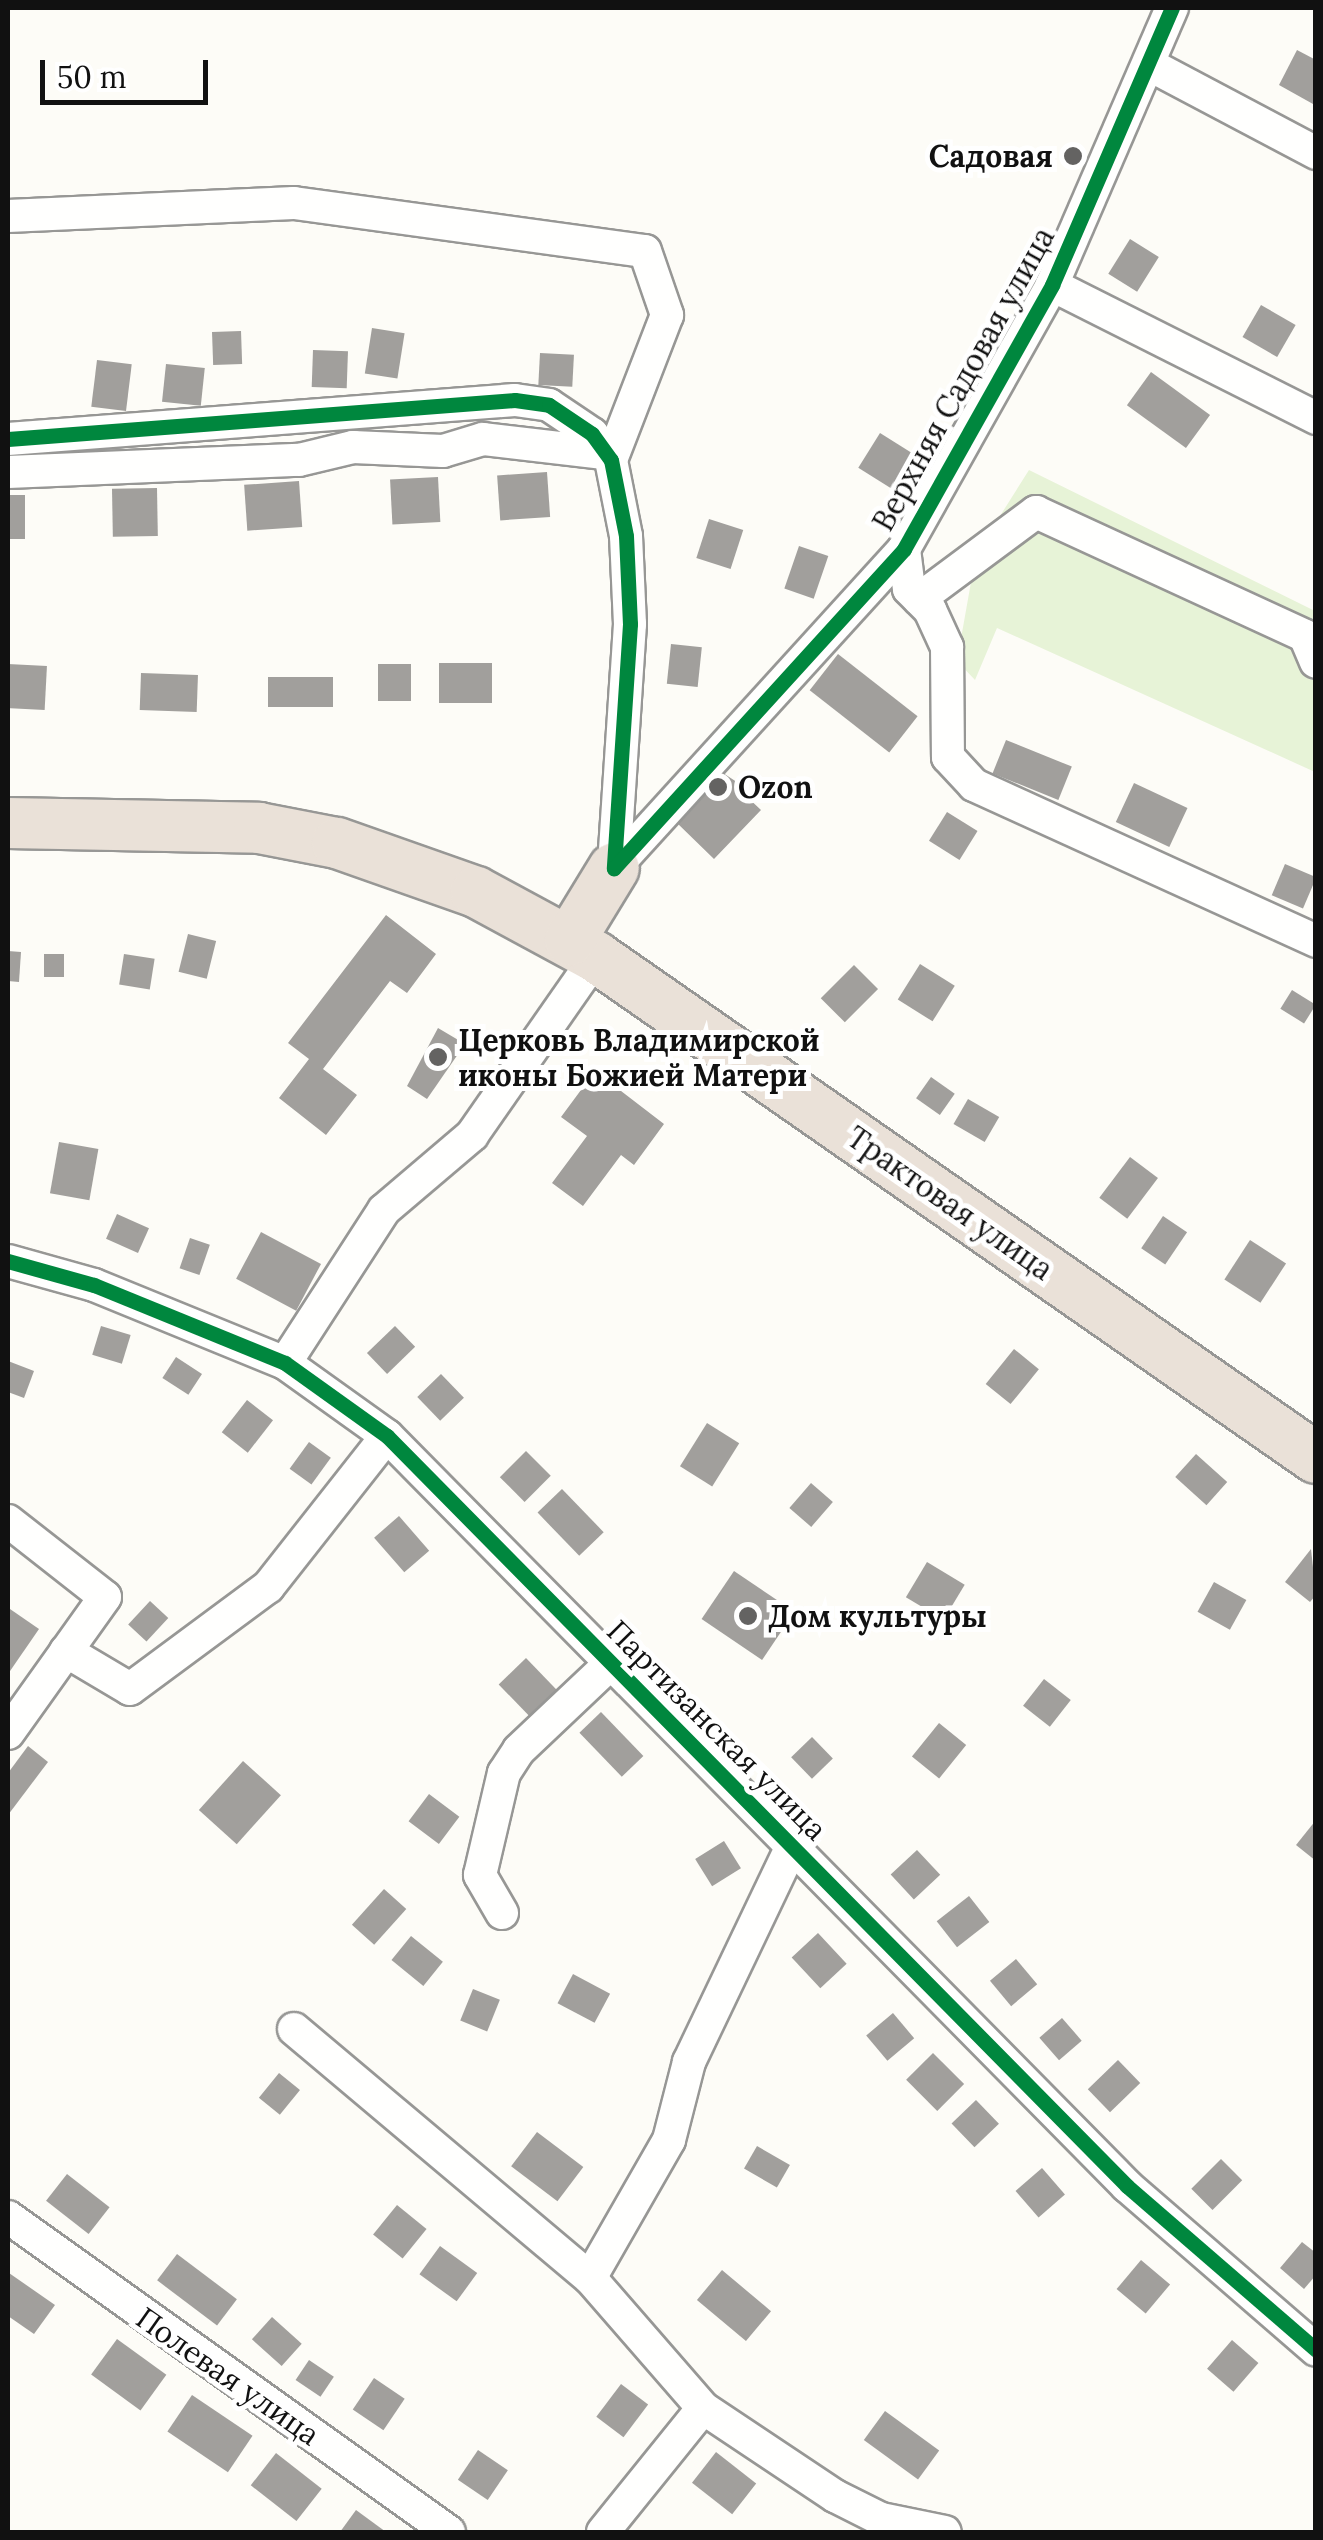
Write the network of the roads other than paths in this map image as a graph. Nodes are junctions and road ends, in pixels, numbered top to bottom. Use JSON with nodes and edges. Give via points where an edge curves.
{"nodes":[{"id":1,"x":1169,"y":11,"type":"edge"},
{"id":2,"x":1150,"y":65,"type":"junction"},
{"id":3,"x":1316,"y":152,"type":"edge"},
{"id":4,"x":8,"y":216,"type":"edge"},
{"id":5,"x":1052,"y":285,"type":"junction"},
{"id":6,"x":1316,"y":418,"type":"edge"},
{"id":7,"x":8,"y":439,"type":"edge"},
{"id":8,"x":607,"y":456,"type":"junction"},
{"id":9,"x":8,"y":472,"type":"edge"},
{"id":10,"x":904,"y":549,"type":"junction"},
{"id":11,"x":919,"y":599,"type":"junction"},
{"id":12,"x":1316,"y":662,"type":"edge"},
{"id":13,"x":8,"y":823,"type":"edge"},
{"id":14,"x":614,"y":868,"type":"junction"},
{"id":15,"x":1316,"y":940,"type":"edge"},
{"id":16,"x":583,"y":948,"type":"junction"},
{"id":17,"x":8,"y":1261,"type":"edge"},
{"id":18,"x":285,"y":1363,"type":"junction"},
{"id":19,"x":387,"y":1436,"type":"junction"},
{"id":20,"x":1316,"y":1458,"type":"edge"},
{"id":21,"x":8,"y":1522,"type":"edge"},
{"id":22,"x":66,"y":1651,"type":"junction"},
{"id":23,"x":612,"y":1662,"type":"junction"},
{"id":24,"x":8,"y":1733,"type":"edge"},
{"id":25,"x":792,"y":1846,"type":"junction"},
{"id":26,"x":502,"y":1913,"type":"dead end"},
{"id":27,"x":294,"y":2029,"type":"dead end"},
{"id":28,"x":8,"y":2217,"type":"edge"},
{"id":29,"x":590,"y":2278,"type":"junction"},
{"id":30,"x":1316,"y":2350,"type":"edge"},
{"id":31,"x":703,"y":2408,"type":"junction"},
{"id":32,"x":449,"y":2532,"type":"edge"},
{"id":33,"x":603,"y":2532,"type":"edge"},
{"id":34,"x":945,"y":2532,"type":"edge"}],
"edges":[{"from":1,"to":2,"type":"street","name":"Верхняя Садовая улица"},
{"from":2,"to":3,"type":"street"},
{"from":2,"to":5,"type":"street","name":"Верхняя Садовая улица"},
{"from":4,"to":8,"type":"street","via":[[294,203],[645,251],[667,315]]},
{"from":5,"to":6,"type":"street"},
{"from":5,"to":10,"type":"street","name":"Верхняя Садовая улица"},
{"from":7,"to":8,"type":"street","via":[[515,400],[548,405],[592,434]]},
{"from":8,"to":9,"type":"street","via":[[483,439],[444,451],[353,447],[299,460]]},
{"from":8,"to":14,"type":"street","via":[[626,536],[630,624]]},
{"from":10,"to":11,"type":"street","via":[[909,589]]},
{"from":10,"to":14,"type":"street","name":"Верхняя Садовая улица"},
{"from":11,"to":12,"type":"street","via":[[1036,512],[1305,636]]},
{"from":11,"to":15,"type":"street","via":[[947,647],[948,757],[974,785]]},
{"from":13,"to":16,"type":"highway","name":"Трактовая улица","via":[[185,823],[338,844],[476,892]]},
{"from":14,"to":16,"type":"highway"},
{"from":16,"to":18,"type":"street","via":[[472,1135],[384,1210]]},
{"from":16,"to":20,"type":"highway","name":"Трактовая улица"},
{"from":17,"to":18,"type":"street","name":"Партизанская улица","via":[[94,1284]]},
{"from":18,"to":19,"type":"street","name":"Партизанская улица"},
{"from":19,"to":22,"type":"street","via":[[268,1587],[130,1688]]},
{"from":19,"to":23,"type":"street","name":"Партизанская улица"},
{"from":21,"to":22,"type":"street","via":[[105,1597]]},
{"from":22,"to":24,"type":"street"},
{"from":23,"to":25,"type":"street","name":"Партизанская улица"},
{"from":23,"to":26,"type":"street","via":[[518,1750],[504,1772],[480,1875]]},
{"from":25,"to":29,"type":"street","via":[[689,2062],[670,2140]]},
{"from":25,"to":30,"type":"street","name":"Партизанская улица","via":[[1127,2186]]},
{"from":27,"to":29,"type":"street"},
{"from":28,"to":32,"type":"street","name":"Полевая улица"},
{"from":29,"to":31,"type":"street"},
{"from":31,"to":33,"type":"street"},
{"from":31,"to":34,"type":"street","via":[[835,2496],[881,2519]]}]}
